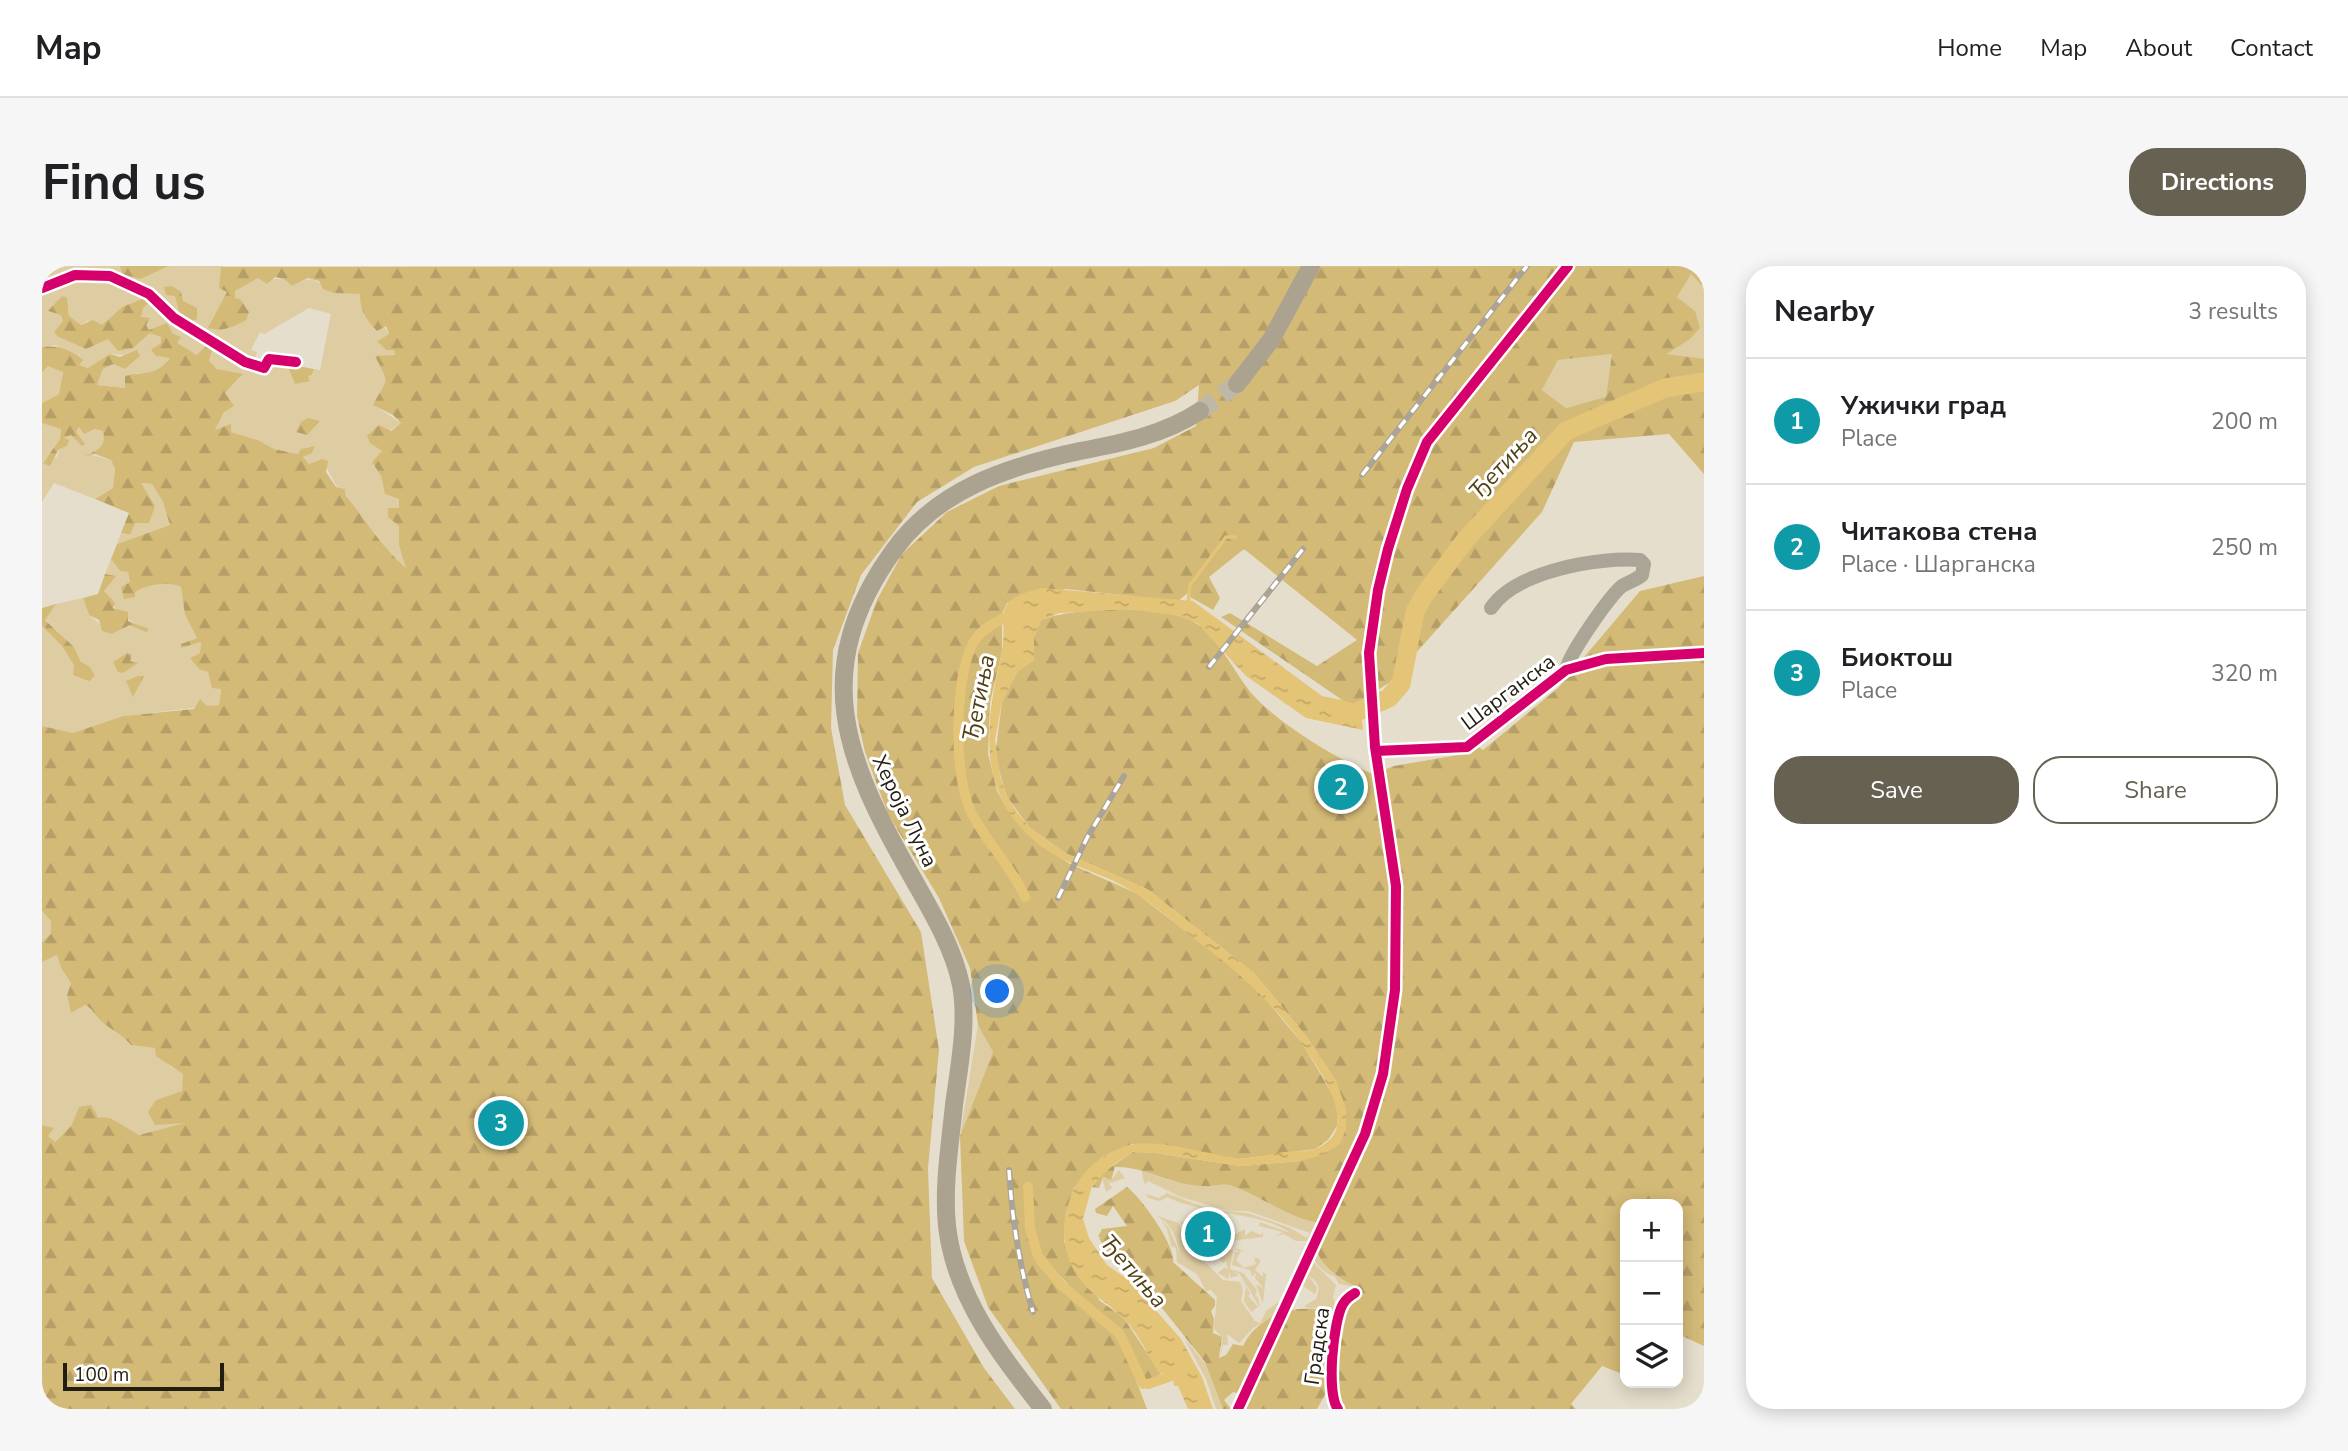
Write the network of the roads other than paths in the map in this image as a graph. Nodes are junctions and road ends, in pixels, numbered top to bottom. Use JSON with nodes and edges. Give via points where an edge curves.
{"nodes":[{"id":1,"x":1311,"y":266,"type":"edge"},
{"id":2,"x":42,"y":288,"type":"edge"},
{"id":3,"x":296,"y":362,"type":"dead end"},
{"id":4,"x":1237,"y":384,"type":"tunnel mouth"},
{"id":5,"x":1200,"y":411,"type":"tunnel mouth"},
{"id":6,"x":1491,"y":608,"type":"dead end"},
{"id":7,"x":1704,"y":653,"type":"edge"},
{"id":8,"x":1566,"y":670,"type":"junction"},
{"id":9,"x":1376,"y":751,"type":"dead end"},
{"id":10,"x":1355,"y":1293,"type":"dead end"},
{"id":11,"x":1043,"y":1409,"type":"edge"},
{"id":12,"x":1338,"y":1409,"type":"edge"}],
"edges":[{"from":1,"to":4,"type":"main road","via":[[1271,340]]},
{"from":2,"to":3,"type":"street","via":[[75,275],[110,276],[149,294],[174,318],[245,362],[264,368],[269,359]]},
{"from":5,"to":11,"type":"main road","name":"Хероја Луна","via":[[1150,435],[1005,471],[935,508],[895,549],[871,586],[846,665],[844,720],[860,776],[943,935],[962,987],[962,1032],[946,1184],[953,1258],[984,1327]]},
{"from":6,"to":8,"type":"street","via":[[1528,580],[1598,561],[1640,560],[1642,575],[1622,586],[1578,645]]},
{"from":7,"to":8,"type":"street","name":"Шарганска","via":[[1606,659]]},
{"from":8,"to":9,"type":"street","name":"Шарганска","via":[[1467,747]]},
{"from":10,"to":12,"type":"street","name":"Градска","via":[[1343,1303],[1338,1320],[1331,1388]]}]}
